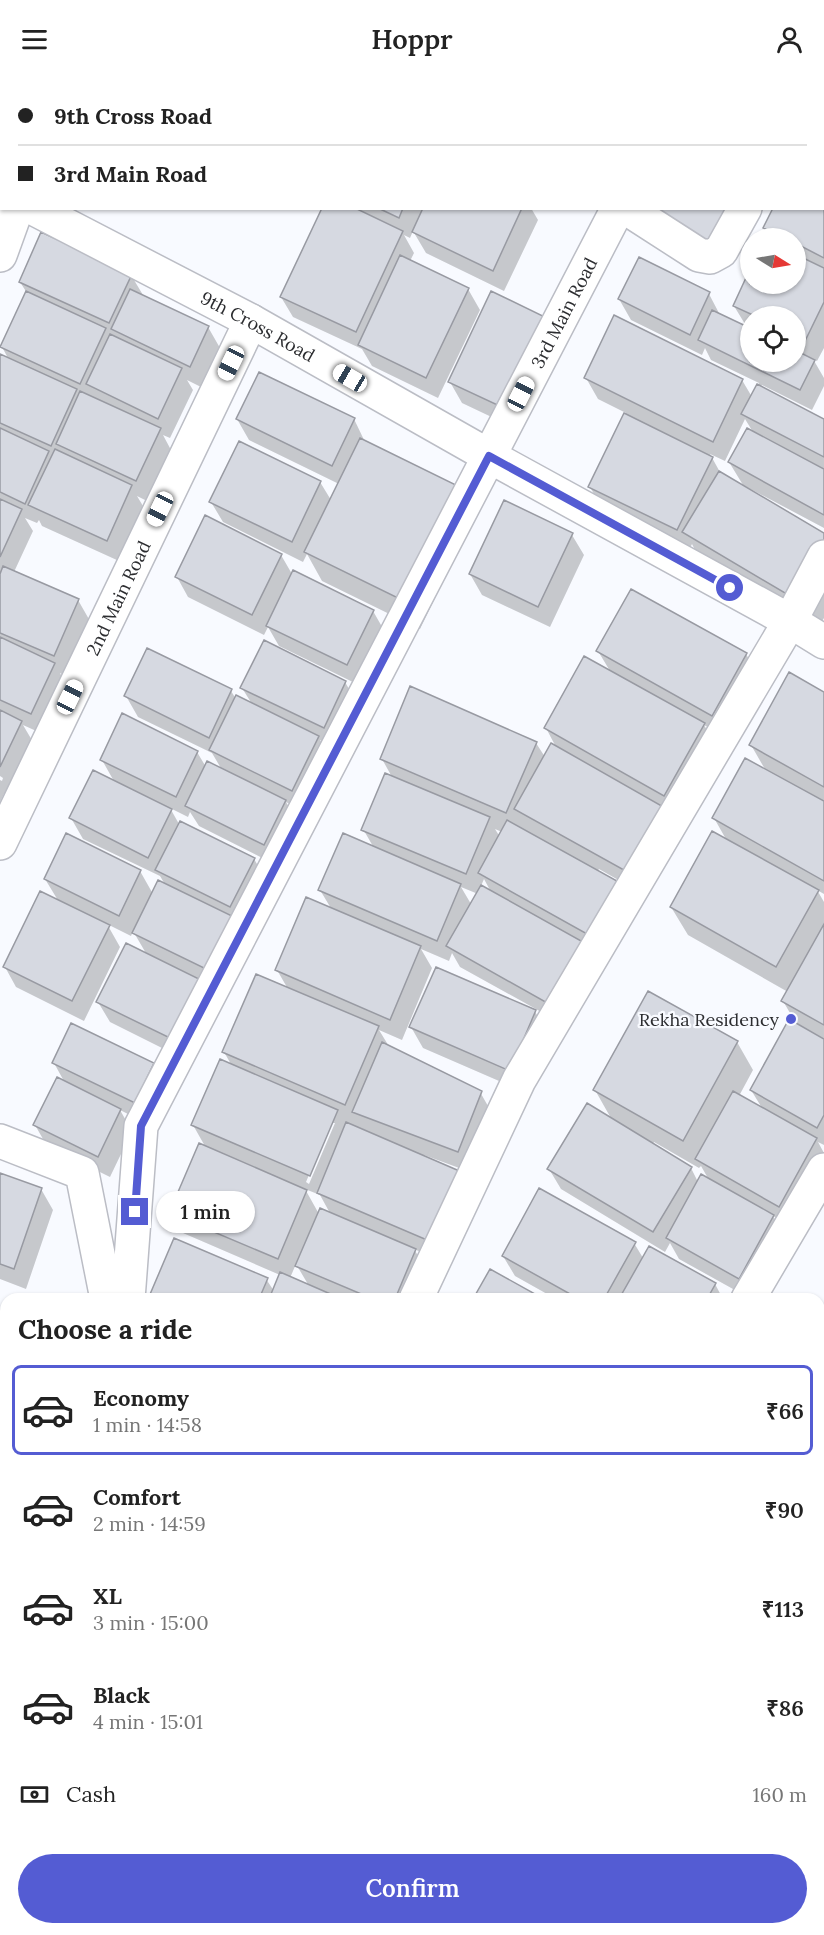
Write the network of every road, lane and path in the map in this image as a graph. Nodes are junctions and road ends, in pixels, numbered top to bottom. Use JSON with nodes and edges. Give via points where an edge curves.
{"nodes":[{"id":1,"x":16,"y":210,"type":"edge"},
{"id":2,"x":37,"y":210,"type":"edge"},
{"id":3,"x":617,"y":210,"type":"edge"},
{"id":4,"x":629,"y":210,"type":"edge"},
{"id":5,"x":744,"y":210,"type":"edge"},
{"id":6,"x":0,"y":255,"type":"edge"},
{"id":7,"x":250,"y":321,"type":"junction"},
{"id":8,"x":489,"y":456,"type":"junction"},
{"id":9,"x":824,"y":557,"type":"edge"},
{"id":10,"x":790,"y":621,"type":"junction"},
{"id":11,"x":824,"y":642,"type":"edge"},
{"id":12,"x":0,"y":843,"type":"edge"},
{"id":13,"x":0,"y":1141,"type":"edge"},
{"id":14,"x":824,"y":1170,"type":"edge"},
{"id":15,"x":106,"y":1293,"type":"edge"},
{"id":16,"x":128,"y":1293,"type":"edge"},
{"id":17,"x":419,"y":1293,"type":"edge"},
{"id":18,"x":752,"y":1293,"type":"edge"}],
"edges":[{"from":1,"to":6,"type":"street"},
{"from":2,"to":7,"type":"street","name":"9th Cross Road"},
{"from":3,"to":8,"type":"street","name":"3rd Main Road"},
{"from":4,"to":5,"type":"street","via":[[699,255],[710,257],[721,250]]},
{"from":7,"to":8,"type":"street","name":"9th Cross Road"},
{"from":7,"to":12,"type":"street","name":"2nd Main Road"},
{"from":8,"to":10,"type":"street","name":"9th Cross Road"},
{"from":8,"to":16,"type":"street","name":"3rd Main Road","via":[[141,1126]]},
{"from":9,"to":10,"type":"street"},
{"from":10,"to":11,"type":"street","name":"9th Cross Road"},
{"from":10,"to":17,"type":"street","via":[[519,1080]]},
{"from":13,"to":15,"type":"street","via":[[82,1173]]},
{"from":14,"to":18,"type":"street"}]}
